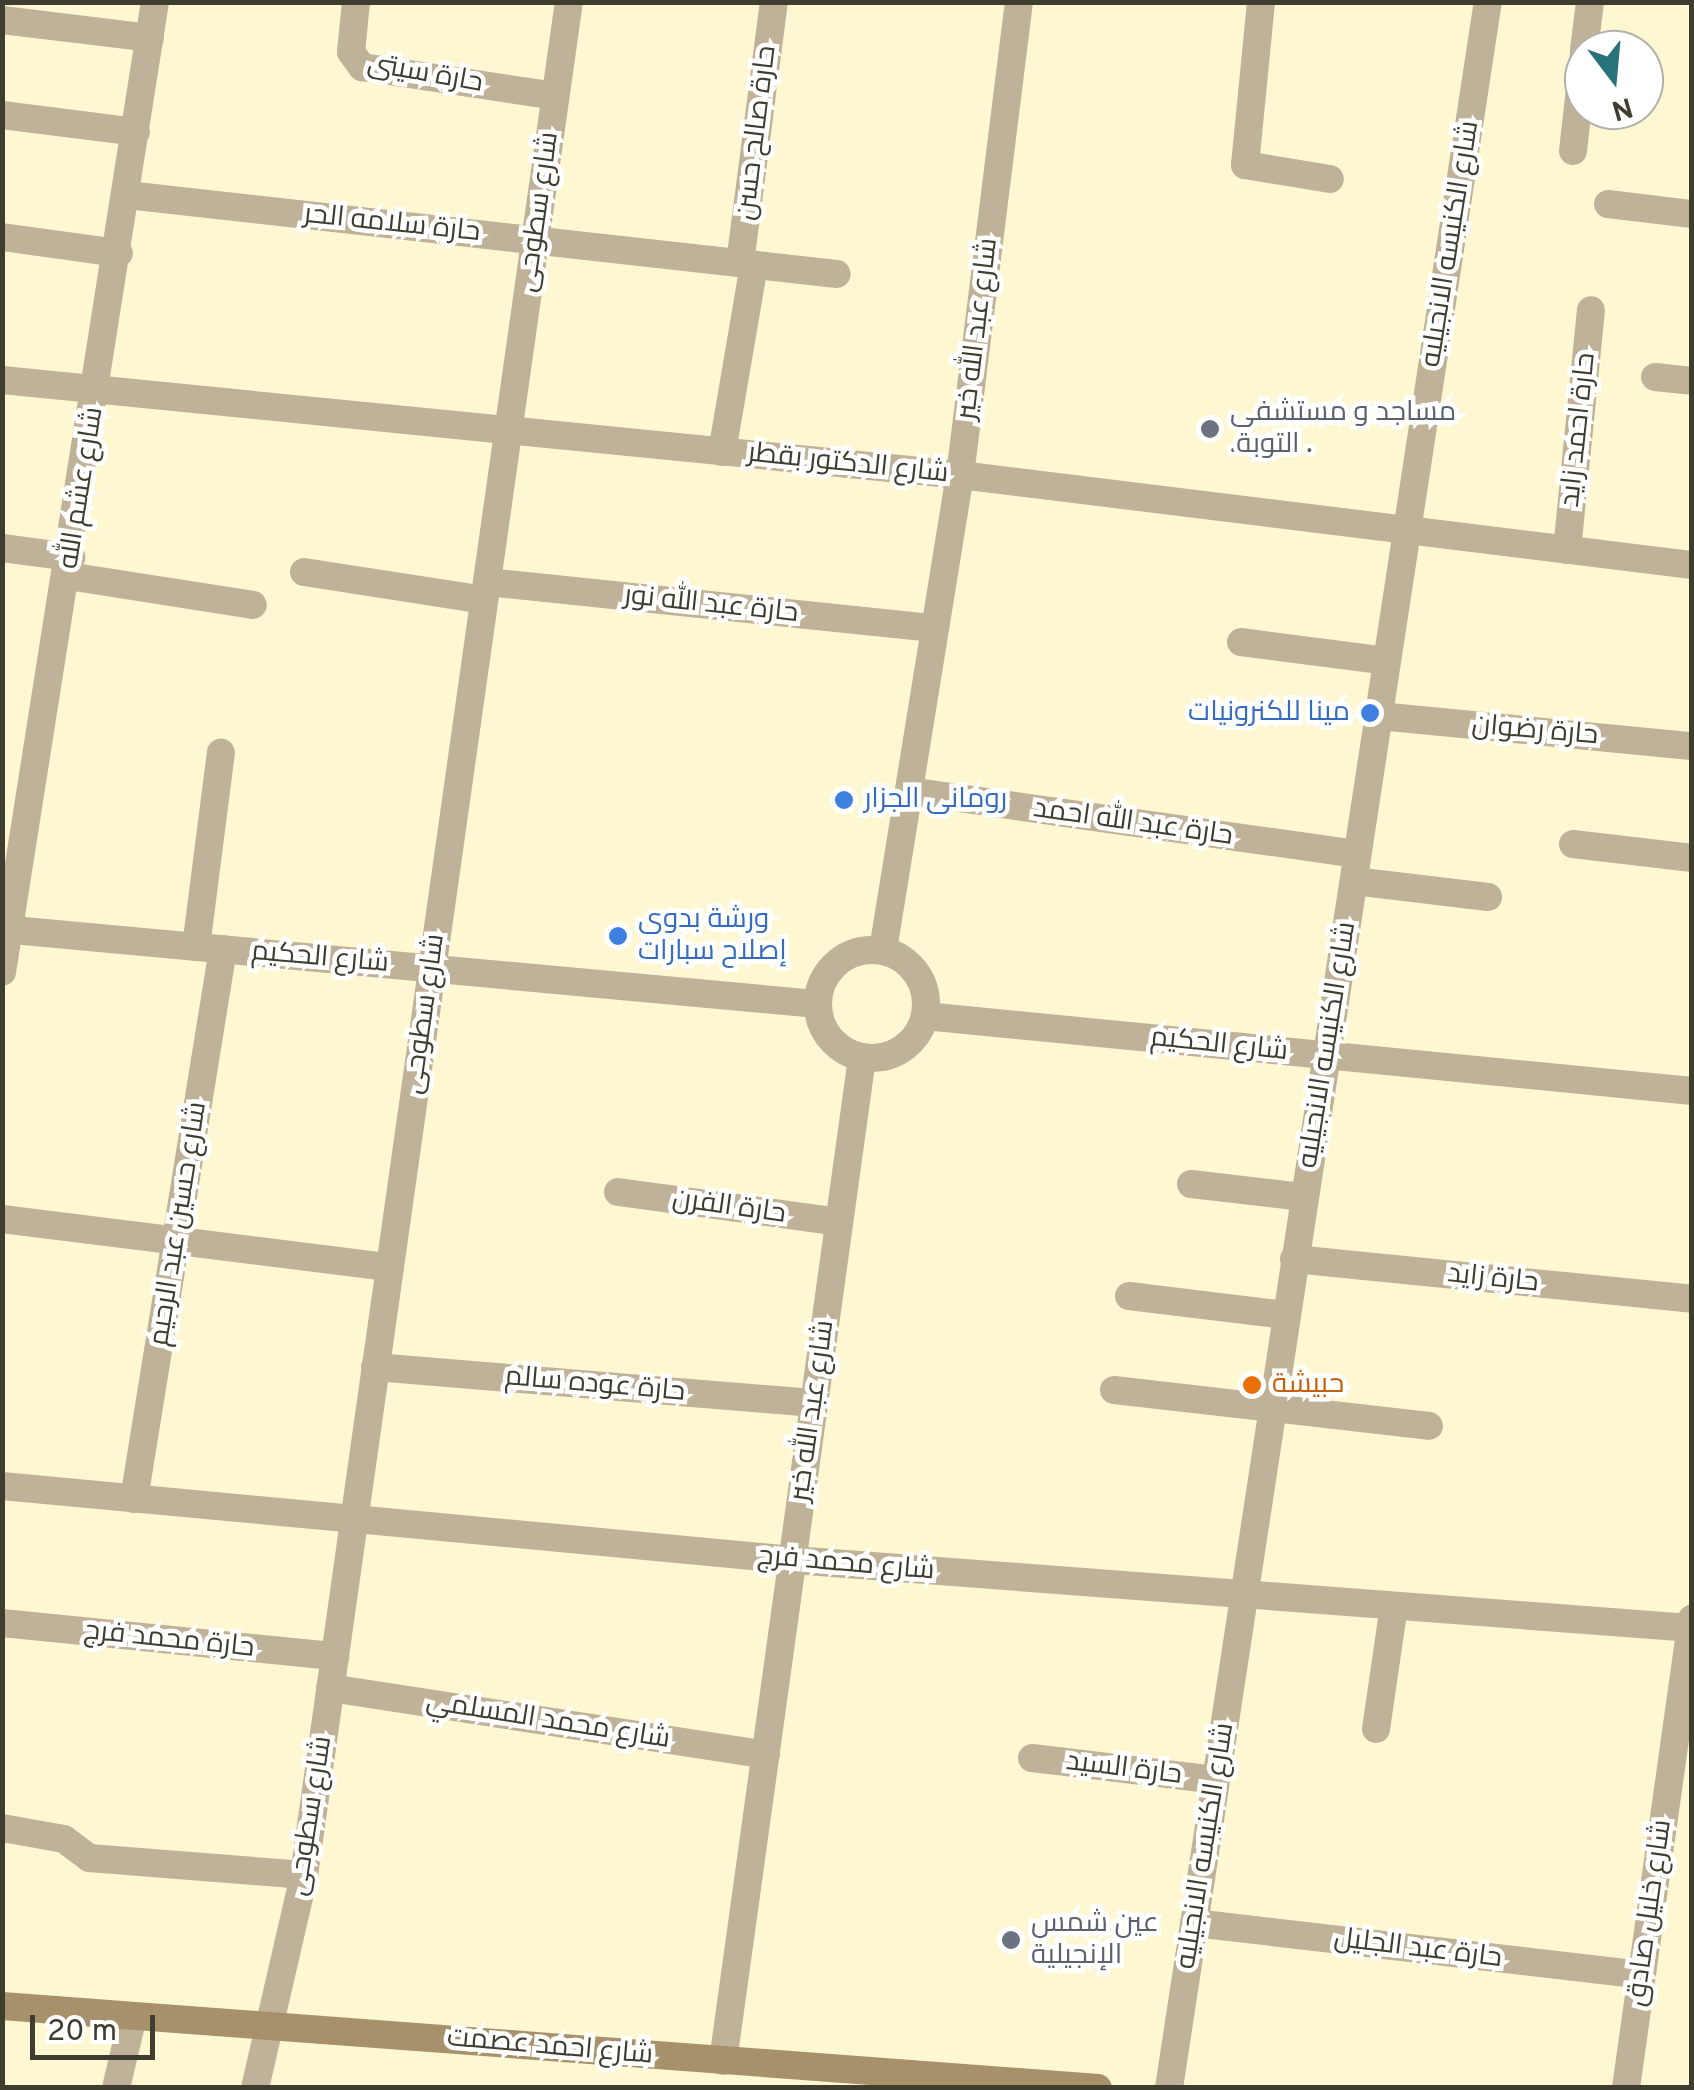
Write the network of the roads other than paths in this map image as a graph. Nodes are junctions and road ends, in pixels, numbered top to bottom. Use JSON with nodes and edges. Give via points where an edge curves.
{"nodes":[{"id":1,"x":155,"y":2,"type":"edge"},
{"id":2,"x":356,"y":2,"type":"edge"},
{"id":3,"x":568,"y":2,"type":"edge"},
{"id":4,"x":774,"y":2,"type":"edge"},
{"id":5,"x":1020,"y":2,"type":"edge"},
{"id":6,"x":1262,"y":2,"type":"edge"},
{"id":7,"x":1488,"y":2,"type":"edge"},
{"id":8,"x":1590,"y":2,"type":"edge"},
{"id":9,"x":2,"y":20,"type":"edge"},
{"id":10,"x":1587,"y":30,"type":"edge"},
{"id":11,"x":150,"y":38,"type":"junction"},
{"id":12,"x":556,"y":96,"type":"junction"},
{"id":13,"x":2,"y":115,"type":"edge"},
{"id":14,"x":1575,"y":130,"type":"edge"},
{"id":15,"x":136,"y":132,"type":"junction"},
{"id":16,"x":1573,"y":151,"type":"dead end"},
{"id":17,"x":1330,"y":178,"type":"dead end"},
{"id":18,"x":127,"y":195,"type":"junction"},
{"id":19,"x":1608,"y":204,"type":"dead end"},
{"id":20,"x":1692,"y":214,"type":"edge"},
{"id":21,"x":2,"y":238,"type":"edge"},
{"id":22,"x":535,"y":240,"type":"junction"},
{"id":23,"x":119,"y":253,"type":"junction"},
{"id":24,"x":747,"y":264,"type":"junction"},
{"id":25,"x":836,"y":274,"type":"dead end"},
{"id":26,"x":1591,"y":310,"type":"dead end"},
{"id":27,"x":1655,"y":376,"type":"dead end"},
{"id":28,"x":2,"y":380,"type":"edge"},
{"id":29,"x":1692,"y":381,"type":"edge"},
{"id":30,"x":98,"y":390,"type":"junction"},
{"id":31,"x":508,"y":430,"type":"junction"},
{"id":32,"x":722,"y":452,"type":"junction"},
{"id":33,"x":960,"y":476,"type":"junction"},
{"id":34,"x":1407,"y":530,"type":"junction"},
{"id":35,"x":2,"y":548,"type":"edge"},
{"id":36,"x":1567,"y":550,"type":"junction"},
{"id":37,"x":1692,"y":565,"type":"edge"},
{"id":38,"x":70,"y":567,"type":"junction"},
{"id":39,"x":304,"y":572,"type":"dead end"},
{"id":40,"x":485,"y":591,"type":"junction"},
{"id":41,"x":253,"y":605,"type":"dead end"},
{"id":42,"x":934,"y":628,"type":"junction"},
{"id":43,"x":1241,"y":642,"type":"dead end"},
{"id":44,"x":1387,"y":661,"type":"junction"},
{"id":45,"x":1379,"y":716,"type":"junction"},
{"id":46,"x":1692,"y":746,"type":"edge"},
{"id":47,"x":221,"y":753,"type":"dead end"},
{"id":48,"x":908,"y":791,"type":"junction"},
{"id":49,"x":1573,"y":844,"type":"dead end"},
{"id":50,"x":1692,"y":858,"type":"edge"},
{"id":51,"x":1356,"y":868,"type":"junction"},
{"id":52,"x":1488,"y":897,"type":"dead end"},
{"id":53,"x":6,"y":929,"type":"edge"},
{"id":54,"x":210,"y":948,"type":"junction"},
{"id":55,"x":882,"y":950,"type":"junction"},
{"id":56,"x":432,"y":969,"type":"junction"},
{"id":57,"x":2,"y":972,"type":"edge"},
{"id":58,"x":816,"y":1004,"type":"junction"},
{"id":59,"x":925,"y":1016,"type":"junction"},
{"id":60,"x":1327,"y":1056,"type":"junction"},
{"id":61,"x":862,"y":1058,"type":"junction"},
{"id":62,"x":1692,"y":1091,"type":"edge"},
{"id":63,"x":1192,"y":1184,"type":"dead end"},
{"id":64,"x":618,"y":1192,"type":"dead end"},
{"id":65,"x":1304,"y":1197,"type":"junction"},
{"id":66,"x":2,"y":1218,"type":"edge"},
{"id":67,"x":839,"y":1222,"type":"junction"},
{"id":68,"x":176,"y":1240,"type":"junction"},
{"id":69,"x":1294,"y":1259,"type":"junction"},
{"id":70,"x":390,"y":1267,"type":"junction"},
{"id":71,"x":1128,"y":1296,"type":"dead end"},
{"id":72,"x":1692,"y":1299,"type":"edge"},
{"id":73,"x":1285,"y":1316,"type":"junction"},
{"id":74,"x":376,"y":1367,"type":"junction"},
{"id":75,"x":1114,"y":1390,"type":"dead end"},
{"id":76,"x":814,"y":1403,"type":"junction"},
{"id":77,"x":1271,"y":1406,"type":"junction"},
{"id":78,"x":1429,"y":1426,"type":"dead end"},
{"id":79,"x":2,"y":1486,"type":"edge"},
{"id":80,"x":134,"y":1499,"type":"junction"},
{"id":81,"x":354,"y":1520,"type":"junction"},
{"id":82,"x":792,"y":1560,"type":"junction"},
{"id":83,"x":1245,"y":1594,"type":"junction"},
{"id":84,"x":1394,"y":1606,"type":"junction"},
{"id":85,"x":1692,"y":1619,"type":"edge"},
{"id":86,"x":2,"y":1623,"type":"edge"},
{"id":87,"x":1691,"y":1628,"type":"edge"},
{"id":88,"x":334,"y":1656,"type":"junction"},
{"id":89,"x":330,"y":1688,"type":"junction"},
{"id":90,"x":1376,"y":1729,"type":"dead end"},
{"id":91,"x":766,"y":1755,"type":"junction"},
{"id":92,"x":1032,"y":1758,"type":"dead end"},
{"id":93,"x":1216,"y":1780,"type":"junction"},
{"id":94,"x":2,"y":1828,"type":"edge"},
{"id":95,"x":304,"y":1876,"type":"junction"},
{"id":96,"x":1194,"y":1923,"type":"junction"},
{"id":97,"x":1642,"y":1975,"type":"junction"},
{"id":98,"x":2,"y":2006,"type":"edge"},
{"id":99,"x":133,"y":2016,"type":"junction"},
{"id":100,"x":270,"y":2024,"type":"junction"},
{"id":101,"x":723,"y":2062,"type":"junction"},
{"id":102,"x":116,"y":2088,"type":"edge"},
{"id":103,"x":254,"y":2088,"type":"edge"},
{"id":104,"x":1098,"y":2088,"type":"edge"},
{"id":105,"x":1169,"y":2088,"type":"edge"},
{"id":106,"x":1626,"y":2088,"type":"edge"}],
"edges":[{"from":1,"to":11,"type":"street","name":"شارع عشم الله"},
{"from":2,"to":12,"type":"street","name":"حارة سيتى","via":[[351,52],[362,67]]},
{"from":3,"to":12,"type":"street","name":"شارع سطوحى"},
{"from":4,"to":24,"type":"street","name":"حارة صالح حسن"},
{"from":5,"to":33,"type":"street","name":"شارع عبد الله خير"},
{"from":6,"to":17,"type":"street","via":[[1245,164]]},
{"from":7,"to":34,"type":"street","name":"شارع الكنيسه الانجيليه"},
{"from":8,"to":10,"type":"street"},
{"from":9,"to":11,"type":"street"},
{"from":11,"to":15,"type":"street","name":"شارع عشم الله"},
{"from":12,"to":22,"type":"street","name":"شارع سطوحى"},
{"from":13,"to":15,"type":"street"},
{"from":14,"to":16,"type":"street"},
{"from":15,"to":18,"type":"street","name":"شارع عشم الله"},
{"from":18,"to":22,"type":"street","name":"حارة سلامه الحر"},
{"from":18,"to":23,"type":"street","name":"شارع عشم الله"},
{"from":19,"to":20,"type":"street"},
{"from":21,"to":23,"type":"street"},
{"from":22,"to":24,"type":"street","name":"حارة سلامه الحر"},
{"from":22,"to":31,"type":"street","name":"شارع سطوحى"},
{"from":23,"to":30,"type":"street","name":"شارع عشم الله"},
{"from":24,"to":25,"type":"street","name":"حارة سلامه الحر"},
{"from":24,"to":32,"type":"street","name":"حارة صالح حسن"},
{"from":26,"to":36,"type":"street","name":"حارة احمد زايد"},
{"from":27,"to":29,"type":"street"},
{"from":28,"to":30,"type":"street","name":"شارع الدكتور بقطر"},
{"from":30,"to":31,"type":"street","name":"شارع الدكتور بقطر"},
{"from":30,"to":38,"type":"street","name":"شارع عشم الله"},
{"from":31,"to":32,"type":"street","name":"شارع الدكتور بقطر"},
{"from":31,"to":40,"type":"street","name":"شارع سطوحى"},
{"from":32,"to":33,"type":"street","name":"شارع الدكتور بقطر"},
{"from":33,"to":34,"type":"street","name":"شارع الدكتور بقطر"},
{"from":33,"to":42,"type":"street","name":"شارع عبد الله خير"},
{"from":34,"to":36,"type":"street","name":"شارع الدكتور بقطر"},
{"from":34,"to":44,"type":"street","name":"شارع الكنيسه الانجيليه"},
{"from":35,"to":38,"type":"street"},
{"from":36,"to":37,"type":"street","name":"شارع الدكتور بقطر"},
{"from":38,"to":41,"type":"street"},
{"from":38,"to":53,"type":"street","name":"شارع عشم الله"},
{"from":39,"to":40,"type":"street","name":"حارة عبد الله نور"},
{"from":40,"to":42,"type":"street","name":"حارة عبد الله نور"},
{"from":40,"to":56,"type":"street","name":"شارع سطوحى"},
{"from":42,"to":48,"type":"street","name":"شارع عبد الله خير"},
{"from":43,"to":44,"type":"street"},
{"from":44,"to":45,"type":"street","name":"شارع الكنيسه الانجيليه"},
{"from":45,"to":46,"type":"street","name":"حارة رضوان"},
{"from":45,"to":51,"type":"street","name":"شارع الكنيسه الانجيليه"},
{"from":47,"to":54,"type":"street","name":"شارع حسين عبد الرحيم"},
{"from":48,"to":51,"type":"street","name":"حارة عبد الله احمد"},
{"from":48,"to":55,"type":"street","name":"شارع عبد الله خير"},
{"from":49,"to":50,"type":"street"},
{"from":51,"to":52,"type":"street","name":"حارة عبد الله احمد"},
{"from":51,"to":60,"type":"street","name":"شارع الكنيسه الانجيليه"},
{"from":53,"to":54,"type":"street","name":"شارع الحكيم"},
{"from":53,"to":57,"type":"street","name":"شارع عشم الله"},
{"from":54,"to":56,"type":"street","name":"شارع الحكيم"},
{"from":54,"to":68,"type":"street","name":"شارع حسين عبد الرحيم"},
{"from":55,"to":58,"type":"street","via":[[837,962]]},
{"from":55,"to":59,"type":"street","via":[[913,967]]},
{"from":56,"to":58,"type":"street","name":"شارع الحكيم"},
{"from":56,"to":70,"type":"street","name":"شارع سطوحى"},
{"from":58,"to":61,"type":"street","via":[[834,1044]]},
{"from":59,"to":60,"type":"street","name":"شارع الحكيم"},
{"from":59,"to":61,"type":"street","via":[[908,1044]]},
{"from":60,"to":62,"type":"street","name":"شارع الحكيم"},
{"from":60,"to":65,"type":"street","name":"شارع الكنيسه الانجيليه"},
{"from":61,"to":67,"type":"street","name":"شارع عبد الله خير"},
{"from":63,"to":65,"type":"street"},
{"from":64,"to":67,"type":"street","name":"حارة الفرن"},
{"from":65,"to":69,"type":"street","name":"شارع الكنيسه الانجيليه"},
{"from":66,"to":68,"type":"street"},
{"from":67,"to":76,"type":"street","name":"شارع عبد الله خير"},
{"from":68,"to":70,"type":"street"},
{"from":68,"to":80,"type":"street","name":"شارع حسين عبد الرحيم"},
{"from":69,"to":72,"type":"street","name":"حارة زايد"},
{"from":69,"to":73,"type":"street","name":"شارع الكنيسه الانجيليه"},
{"from":70,"to":74,"type":"street","name":"شارع سطوحى"},
{"from":71,"to":73,"type":"street"},
{"from":73,"to":77,"type":"street","name":"شارع الكنيسه الانجيليه"},
{"from":74,"to":76,"type":"street","name":"حارة عوده سالم"},
{"from":74,"to":81,"type":"street","name":"شارع سطوحى"},
{"from":75,"to":77,"type":"street"},
{"from":76,"to":82,"type":"street","name":"شارع عبد الله خير"},
{"from":77,"to":78,"type":"street"},
{"from":77,"to":83,"type":"street","name":"شارع الكنيسه الانجيليه"},
{"from":79,"to":80,"type":"street","name":"شارع محمد فرج"},
{"from":80,"to":81,"type":"street","name":"شارع محمد فرج"},
{"from":81,"to":82,"type":"street","name":"شارع محمد فرج"},
{"from":81,"to":88,"type":"street","name":"شارع سطوحى"},
{"from":82,"to":83,"type":"street","name":"شارع محمد فرج"},
{"from":82,"to":91,"type":"street","name":"شارع عبد الله خير"},
{"from":83,"to":84,"type":"street","name":"شارع محمد فرج"},
{"from":83,"to":93,"type":"street","name":"شارع الكنيسه الانجيليه"},
{"from":84,"to":87,"type":"street","name":"شارع محمد فرج"},
{"from":84,"to":90,"type":"street"},
{"from":85,"to":87,"type":"street","name":"شارع خليل صادق"},
{"from":86,"to":88,"type":"street","name":"حارة محمد فرج"},
{"from":87,"to":97,"type":"street","name":"شارع خليل صادق"},
{"from":88,"to":89,"type":"street","name":"شارع سطوحى"},
{"from":89,"to":91,"type":"street","name":"شارع محمد المسلمي"},
{"from":89,"to":95,"type":"street","name":"شارع سطوحى"},
{"from":91,"to":101,"type":"street","name":"شارع عبد الله خير"},
{"from":92,"to":93,"type":"street","name":"حارة السيد"},
{"from":93,"to":96,"type":"street","name":"شارع الكنيسه الانجيليه"},
{"from":94,"to":95,"type":"street","via":[[64,1839],[89,1858]]},
{"from":95,"to":100,"type":"street","name":"شارع سطوحى"},
{"from":96,"to":97,"type":"street","name":"حارة عبد الجليل"},
{"from":96,"to":105,"type":"street","name":"شارع الكنيسه الانجيليه"},
{"from":97,"to":106,"type":"street","name":"شارع خليل صادق"},
{"from":98,"to":99,"type":"main road","name":"شارع احمد عصمت"},
{"from":99,"to":100,"type":"main road","name":"شارع احمد عصمت"},
{"from":99,"to":102,"type":"street"},
{"from":100,"to":101,"type":"main road","name":"شارع احمد عصمت"},
{"from":100,"to":103,"type":"street","name":"شارع سطوحى"},
{"from":101,"to":104,"type":"main road","name":"شارع احمد عصمت"}]}
